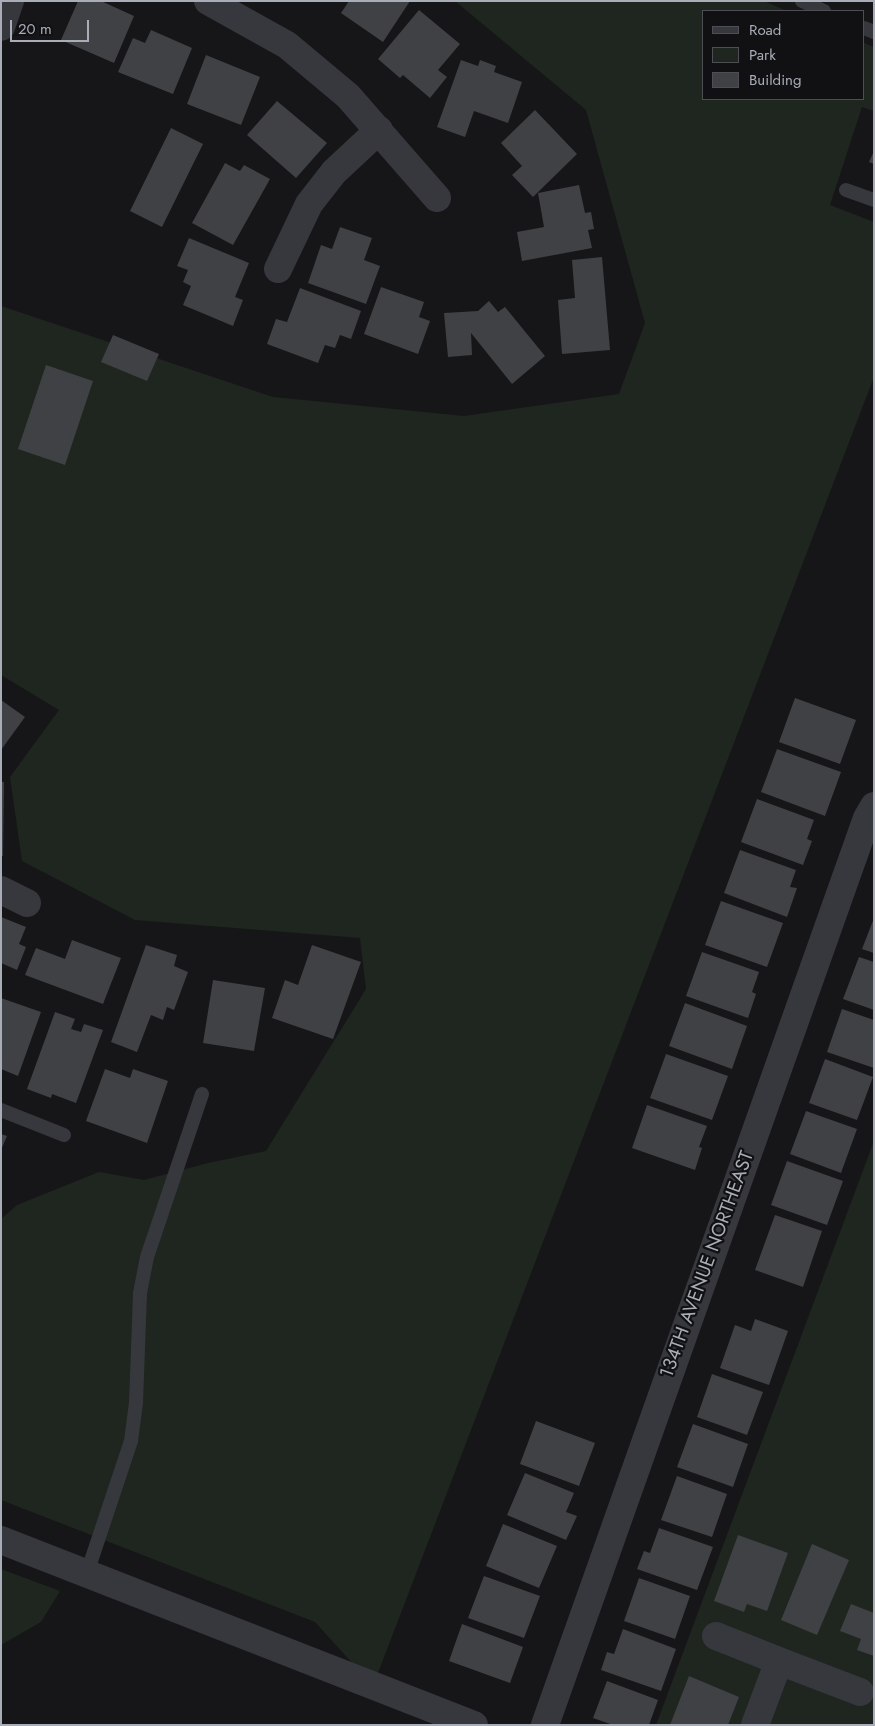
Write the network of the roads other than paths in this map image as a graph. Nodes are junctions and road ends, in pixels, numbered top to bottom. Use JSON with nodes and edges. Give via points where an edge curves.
{"nodes":[{"id":1,"x":10,"y":1,"type":"edge"},
{"id":2,"x":208,"y":1,"type":"edge"},
{"id":3,"x":802,"y":1,"type":"edge"},
{"id":4,"x":823,"y":7,"type":"edge"},
{"id":5,"x":1,"y":27,"type":"edge"},
{"id":6,"x":378,"y":130,"type":"junction"},
{"id":7,"x":846,"y":190,"type":"dead end"},
{"id":8,"x":437,"y":198,"type":"dead end"},
{"id":9,"x":874,"y":200,"type":"edge"},
{"id":10,"x":278,"y":268,"type":"dead end"},
{"id":11,"x":874,"y":806,"type":"edge"},
{"id":12,"x":1,"y":890,"type":"edge"},
{"id":13,"x":27,"y":903,"type":"dead end"},
{"id":14,"x":202,"y":1094,"type":"dead end"},
{"id":15,"x":1,"y":1110,"type":"edge"},
{"id":16,"x":64,"y":1136,"type":"dead end"},
{"id":17,"x":1,"y":1540,"type":"edge"},
{"id":18,"x":87,"y":1573,"type":"junction"},
{"id":19,"x":716,"y":1636,"type":"dead end"},
{"id":20,"x":779,"y":1661,"type":"junction"},
{"id":21,"x":860,"y":1692,"type":"dead end"},
{"id":22,"x":474,"y":1725,"type":"edge"},
{"id":23,"x":545,"y":1725,"type":"edge"},
{"id":24,"x":756,"y":1725,"type":"edge"}],
"edges":[{"from":1,"to":5,"type":"street"},
{"from":2,"to":6,"type":"street","via":[[287,45],[348,96]]},
{"from":3,"to":4,"type":"lane"},
{"from":6,"to":8,"type":"street"},
{"from":6,"to":10,"type":"street","via":[[334,172],[309,204]]},
{"from":7,"to":9,"type":"lane"},
{"from":11,"to":23,"type":"street","name":"134TH AVENUE NORTHEAST"},
{"from":12,"to":13,"type":"street"},
{"from":14,"to":18,"type":"lane","via":[[147,1257],[140,1293],[136,1403],[131,1441]]},
{"from":15,"to":16,"type":"lane"},
{"from":17,"to":18,"type":"street"},
{"from":18,"to":22,"type":"street"},
{"from":19,"to":20,"type":"street"},
{"from":20,"to":21,"type":"street"},
{"from":20,"to":24,"type":"street"}]}
